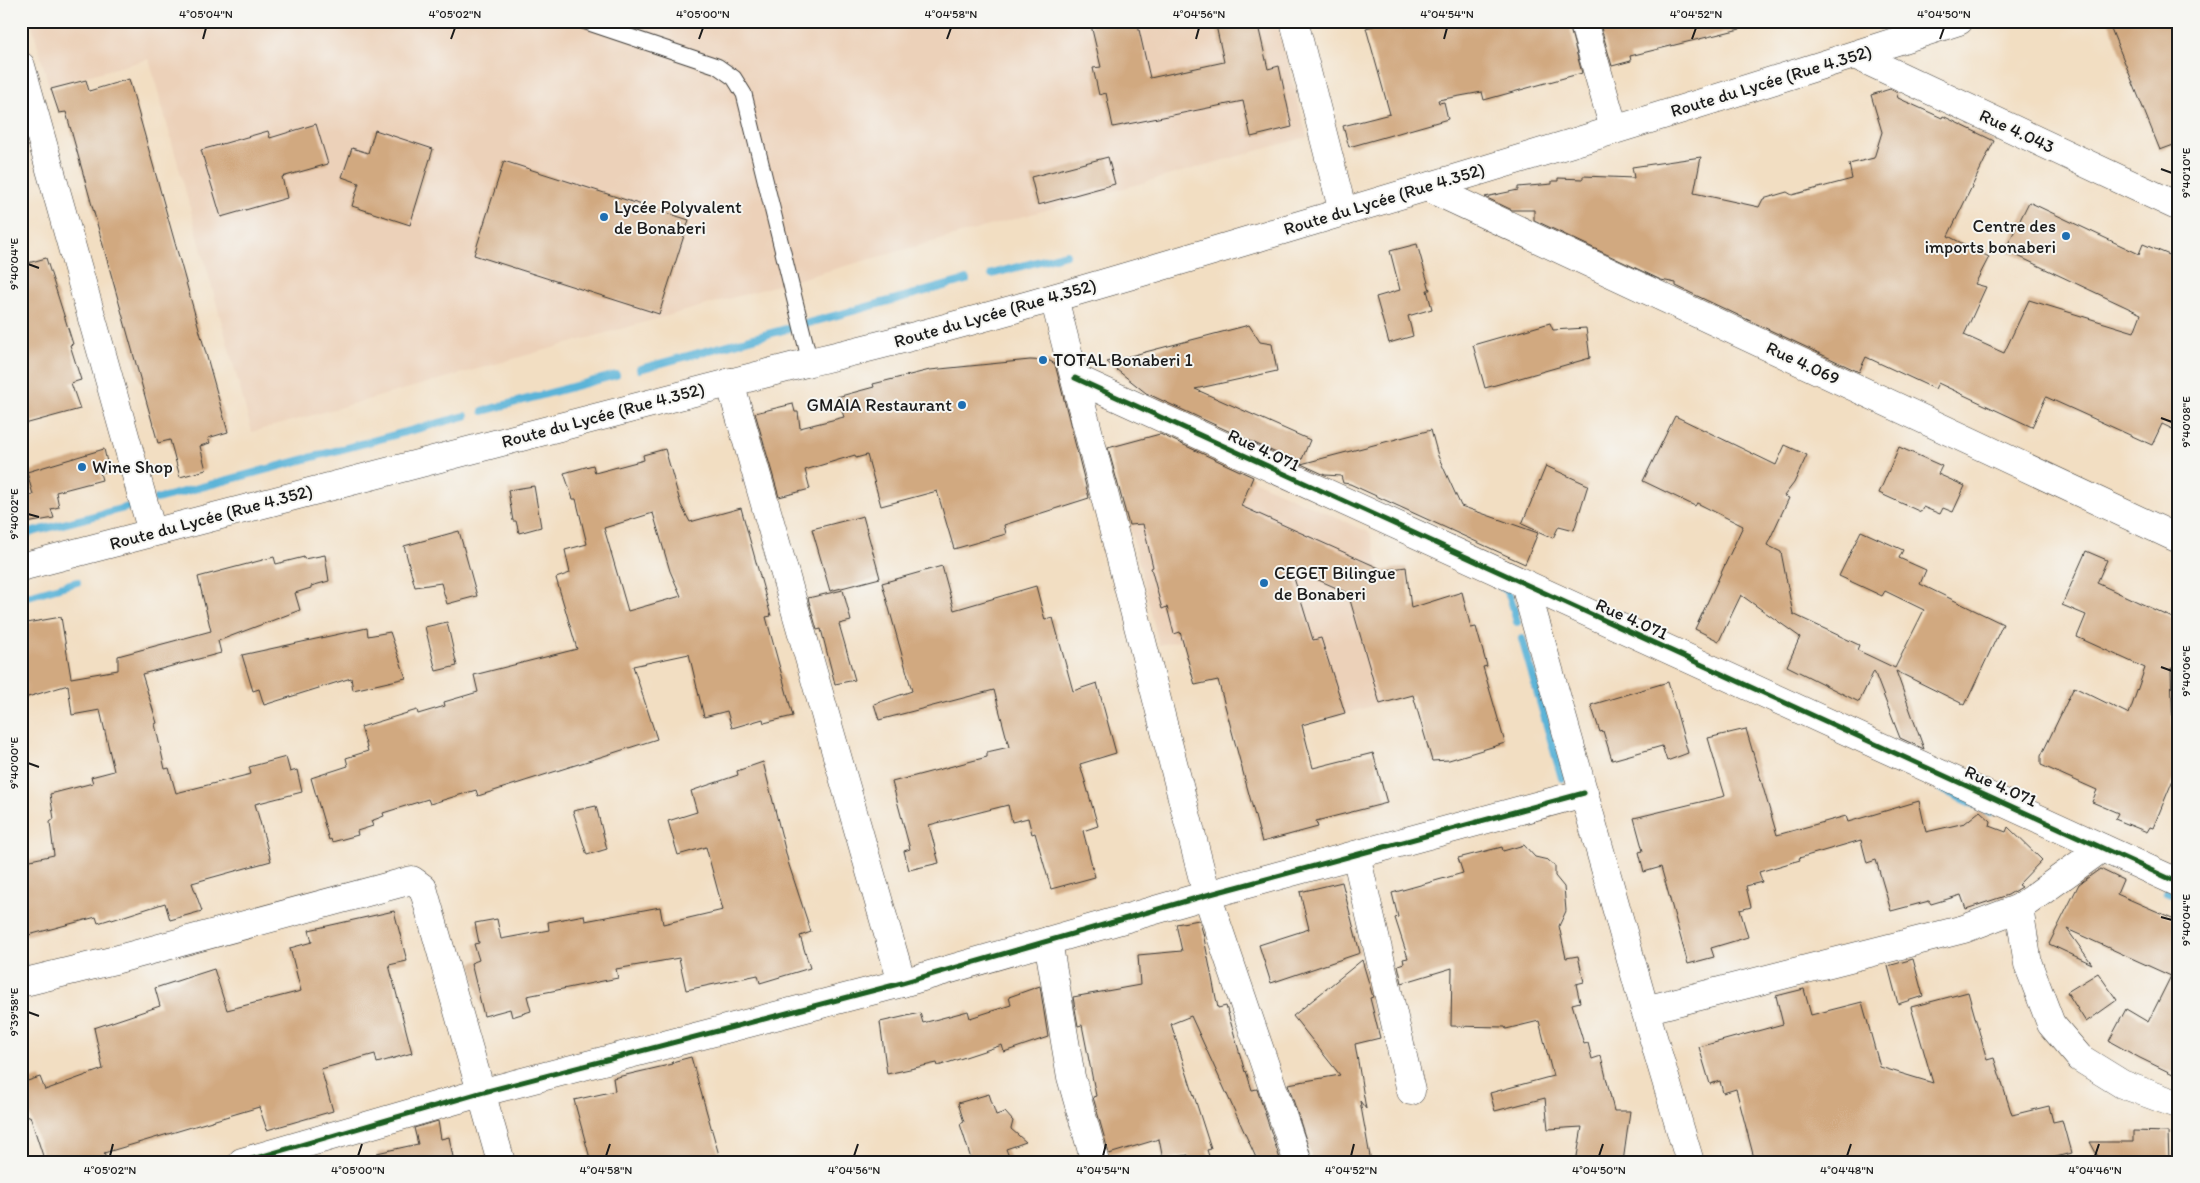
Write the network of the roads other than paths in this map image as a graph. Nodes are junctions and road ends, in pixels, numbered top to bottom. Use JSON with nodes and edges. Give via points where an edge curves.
{"nodes":[{"id":1,"x":583,"y":21,"type":"edge"},
{"id":2,"x":1294,"y":21,"type":"edge"},
{"id":3,"x":1584,"y":21,"type":"edge"},
{"id":4,"x":1958,"y":21,"type":"edge"},
{"id":5,"x":1855,"y":55,"type":"junction"},
{"id":6,"x":21,"y":66,"type":"edge"},
{"id":7,"x":1614,"y":129,"type":"junction"},
{"id":8,"x":1427,"y":187,"type":"junction"},
{"id":9,"x":2179,"y":206,"type":"edge"},
{"id":10,"x":1343,"y":212,"type":"junction"},
{"id":11,"x":1054,"y":298,"type":"junction"},
{"id":12,"x":810,"y":362,"type":"junction"},
{"id":13,"x":1075,"y":378,"type":"junction"},
{"id":14,"x":730,"y":382,"type":"junction"},
{"id":15,"x":152,"y":532,"type":"junction"},
{"id":16,"x":2179,"y":539,"type":"edge"},
{"id":17,"x":21,"y":567,"type":"edge"},
{"id":18,"x":1525,"y":585,"type":"junction"},
{"id":19,"x":1584,"y":793,"type":"junction"},
{"id":20,"x":2102,"y":848,"type":"junction"},
{"id":21,"x":1356,"y":855,"type":"junction"},
{"id":22,"x":2179,"y":882,"type":"edge"},
{"id":23,"x":1207,"y":895,"type":"junction"},
{"id":24,"x":2019,"y":908,"type":"junction"},
{"id":25,"x":1048,"y":941,"type":"junction"},
{"id":26,"x":21,"y":982,"type":"edge"},
{"id":27,"x":902,"y":983,"type":"junction"},
{"id":28,"x":1645,"y":1010,"type":"junction"},
{"id":29,"x":1411,"y":1091,"type":"dead end"},
{"id":30,"x":480,"y":1093,"type":"junction"},
{"id":31,"x":2179,"y":1105,"type":"edge"},
{"id":32,"x":242,"y":1162,"type":"edge"},
{"id":33,"x":501,"y":1162,"type":"edge"},
{"id":34,"x":1095,"y":1162,"type":"edge"},
{"id":35,"x":1298,"y":1162,"type":"edge"},
{"id":36,"x":1690,"y":1162,"type":"edge"}],
"edges":[{"from":1,"to":12,"type":"lane","via":[[717,66],[734,78],[744,94]]},
{"from":2,"to":10,"type":"street"},
{"from":3,"to":7,"type":"street"},
{"from":4,"to":5,"type":"street","name":"Route du Lycée (Rue 4.352)"},
{"from":5,"to":7,"type":"street","name":"Route du Lycée (Rue 4.352)"},
{"from":5,"to":9,"type":"street","name":"Rue 4.043"},
{"from":6,"to":15,"type":"street"},
{"from":7,"to":8,"type":"street","name":"Route du Lycée (Rue 4.352)"},
{"from":8,"to":10,"type":"street","name":"Route du Lycée (Rue 4.352)"},
{"from":8,"to":16,"type":"street","name":"Rue 4.069"},
{"from":10,"to":11,"type":"street","name":"Route du Lycée (Rue 4.352)"},
{"from":11,"to":12,"type":"street","name":"Route du Lycée (Rue 4.352)"},
{"from":11,"to":13,"type":"street"},
{"from":12,"to":14,"type":"street","name":"Route du Lycée (Rue 4.352)"},
{"from":13,"to":18,"type":"street","name":"Rue 4.071"},
{"from":13,"to":23,"type":"street"},
{"from":14,"to":15,"type":"street","name":"Route du Lycée (Rue 4.352)"},
{"from":14,"to":27,"type":"street"},
{"from":15,"to":17,"type":"street","name":"Route du Lycée (Rue 4.352)"},
{"from":18,"to":19,"type":"street"},
{"from":18,"to":20,"type":"street","name":"Rue 4.071"},
{"from":19,"to":21,"type":"street"},
{"from":19,"to":28,"type":"street"},
{"from":20,"to":22,"type":"street","name":"Rue 4.071"},
{"from":20,"to":24,"type":"street"},
{"from":21,"to":23,"type":"street"},
{"from":21,"to":29,"type":"street"},
{"from":23,"to":25,"type":"street"},
{"from":23,"to":35,"type":"street"},
{"from":24,"to":28,"type":"street","via":[[1964,929]]},
{"from":24,"to":31,"type":"street","via":[[2028,964],[2051,1024],[2088,1064],[2122,1084]]},
{"from":25,"to":27,"type":"street"},
{"from":25,"to":34,"type":"street","via":[[1071,1077]]},
{"from":26,"to":30,"type":"street","via":[[412,880],[423,888]]},
{"from":27,"to":30,"type":"street"},
{"from":28,"to":36,"type":"street"},
{"from":30,"to":32,"type":"street"},
{"from":30,"to":33,"type":"street"}]}
